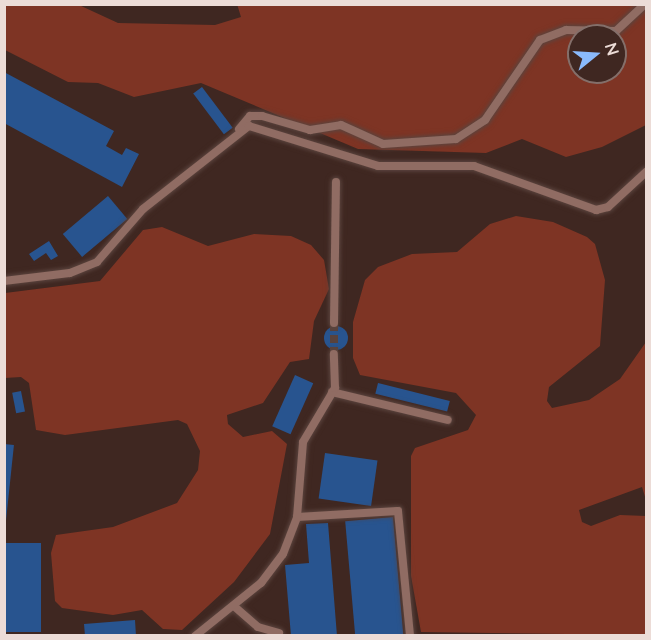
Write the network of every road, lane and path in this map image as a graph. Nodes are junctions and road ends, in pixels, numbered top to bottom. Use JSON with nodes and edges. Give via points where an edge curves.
{"nodes":[{"id":1,"x":645,"y":4,"type":"edge"},
{"id":2,"x":238,"y":129,"type":"junction"},
{"id":3,"x":646,"y":172,"type":"edge"},
{"id":4,"x":336,"y":182,"type":"dead end"},
{"id":5,"x":4,"y":281,"type":"edge"},
{"id":6,"x":334,"y":323,"type":"tunnel mouth"},
{"id":7,"x":334,"y":354,"type":"tunnel mouth"},
{"id":8,"x":332,"y":392,"type":"junction"},
{"id":9,"x":448,"y":420,"type":"dead end"},
{"id":10,"x":297,"y":517,"type":"junction"},
{"id":11,"x":235,"y":607,"type":"junction"},
{"id":12,"x":279,"y":633,"type":"dead end"},
{"id":13,"x":195,"y":636,"type":"edge"},
{"id":14,"x":410,"y":636,"type":"edge"}],
"edges":[{"from":1,"to":2,"type":"street","via":[[616,31],[566,30],[540,40],[485,120],[456,139],[383,144],[341,124],[310,130],[262,116],[250,116]]},
{"from":2,"to":3,"type":"street","via":[[264,128],[378,166],[474,166],[596,210],[608,207]]},
{"from":2,"to":5,"type":"street","via":[[143,210],[97,262],[70,273]]},
{"from":4,"to":6,"type":"street"},
{"from":7,"to":8,"type":"street"},
{"from":8,"to":9,"type":"street"},
{"from":8,"to":10,"type":"street","via":[[303,442]]},
{"from":10,"to":11,"type":"street","via":[[283,554]]},
{"from":10,"to":14,"type":"street","via":[[398,511]]},
{"from":11,"to":12,"type":"street","via":[[258,627]]},
{"from":11,"to":13,"type":"street"}]}
